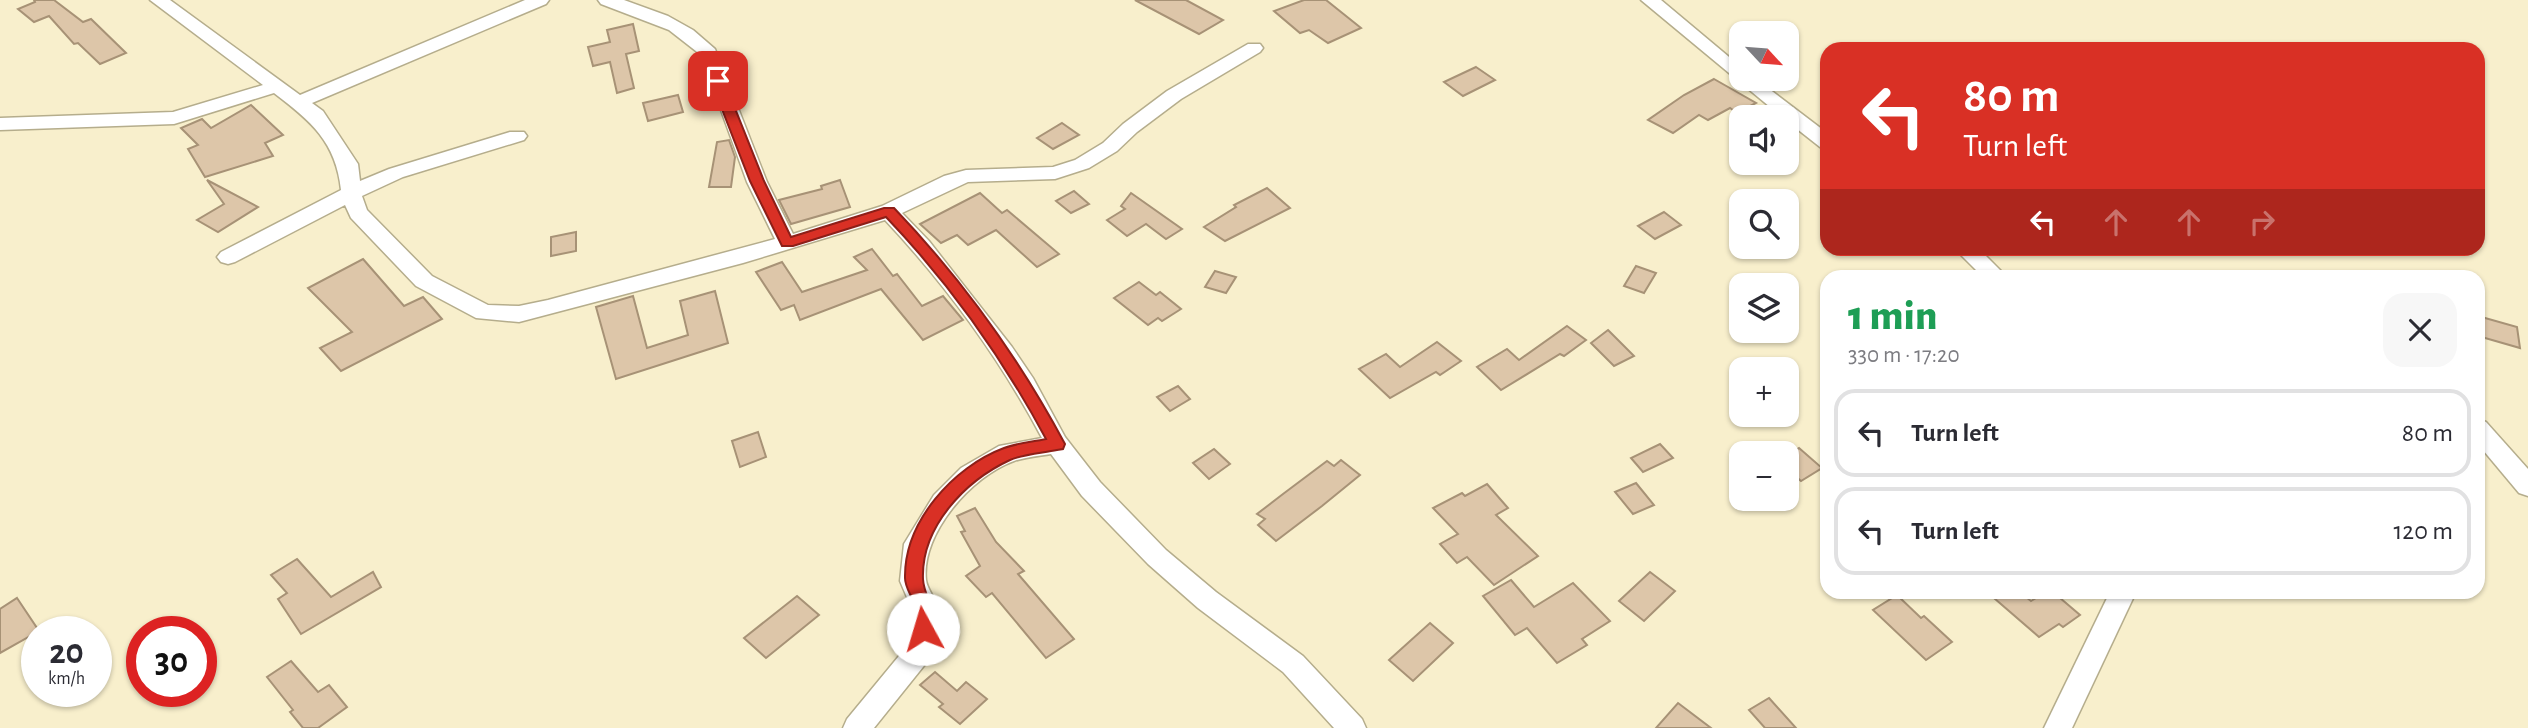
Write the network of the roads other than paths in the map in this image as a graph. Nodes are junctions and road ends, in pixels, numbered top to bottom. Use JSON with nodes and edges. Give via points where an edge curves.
{"nodes":[{"id":1,"x":159,"y":0,"type":"edge"},
{"id":2,"x":540,"y":0,"type":"edge"},
{"id":3,"x":607,"y":0,"type":"edge"},
{"id":4,"x":1650,"y":0,"type":"edge"},
{"id":5,"x":1254,"y":48,"type":"dead end"},
{"id":6,"x":1729,"y":65,"type":"edge"},
{"id":7,"x":278,"y":86,"type":"junction"},
{"id":8,"x":1761,"y":91,"type":"edge"},
{"id":9,"x":299,"y":102,"type":"junction"},
{"id":10,"x":22,"y":122,"type":"junction"},
{"id":11,"x":0,"y":124,"type":"edge"},
{"id":12,"x":0,"y":134,"type":"edge"},
{"id":13,"x":517,"y":136,"type":"dead end"},
{"id":14,"x":1820,"y":138,"type":"edge"},
{"id":15,"x":351,"y":193,"type":"junction"},
{"id":16,"x":889,"y":211,"type":"junction"},
{"id":17,"x":787,"y":243,"type":"junction"},
{"id":18,"x":1973,"y":256,"type":"edge"},
{"id":19,"x":228,"y":257,"type":"dead end"},
{"id":20,"x":1988,"y":270,"type":"edge"},
{"id":21,"x":2485,"y":436,"type":"edge"},
{"id":22,"x":1057,"y":444,"type":"junction"},
{"id":23,"x":2528,"y":486,"type":"edge"},
{"id":24,"x":2121,"y":599,"type":"edge"},
{"id":25,"x":858,"y":728,"type":"edge"},
{"id":26,"x":1352,"y":728,"type":"edge"},
{"id":27,"x":2058,"y":728,"type":"edge"}],
"edges":[{"from":1,"to":7,"type":"street"},
{"from":2,"to":9,"type":"street"},
{"from":3,"to":17,"type":"street","via":[[671,23],[709,53],[757,181]]},
{"from":4,"to":6,"type":"street"},
{"from":5,"to":16,"type":"street","via":[[1174,95],[1082,164],[1055,173],[966,176]]},
{"from":7,"to":9,"type":"street"},
{"from":7,"to":10,"type":"street","via":[[174,118]]},
{"from":8,"to":14,"type":"street"},
{"from":9,"to":15,"type":"street","via":[[316,115],[348,164]]},
{"from":10,"to":11,"type":"street"},
{"from":10,"to":12,"type":"street"},
{"from":13,"to":15,"type":"street","via":[[396,173]]},
{"from":15,"to":17,"type":"street","via":[[358,213],[424,281],[472,309],[494,314],[548,308]]},
{"from":15,"to":19,"type":"street"},
{"from":16,"to":17,"type":"street"},
{"from":16,"to":22,"type":"street","via":[[922,246],[1004,353]]},
{"from":18,"to":20,"type":"street"},
{"from":21,"to":23,"type":"street"},
{"from":22,"to":25,"type":"street","via":[[1008,453],[970,475],[943,502],[917,544],[914,581],[925,609],[921,649]]},
{"from":22,"to":26,"type":"street","via":[[1091,489],[1157,557],[1293,664]]},
{"from":24,"to":27,"type":"street"}]}
